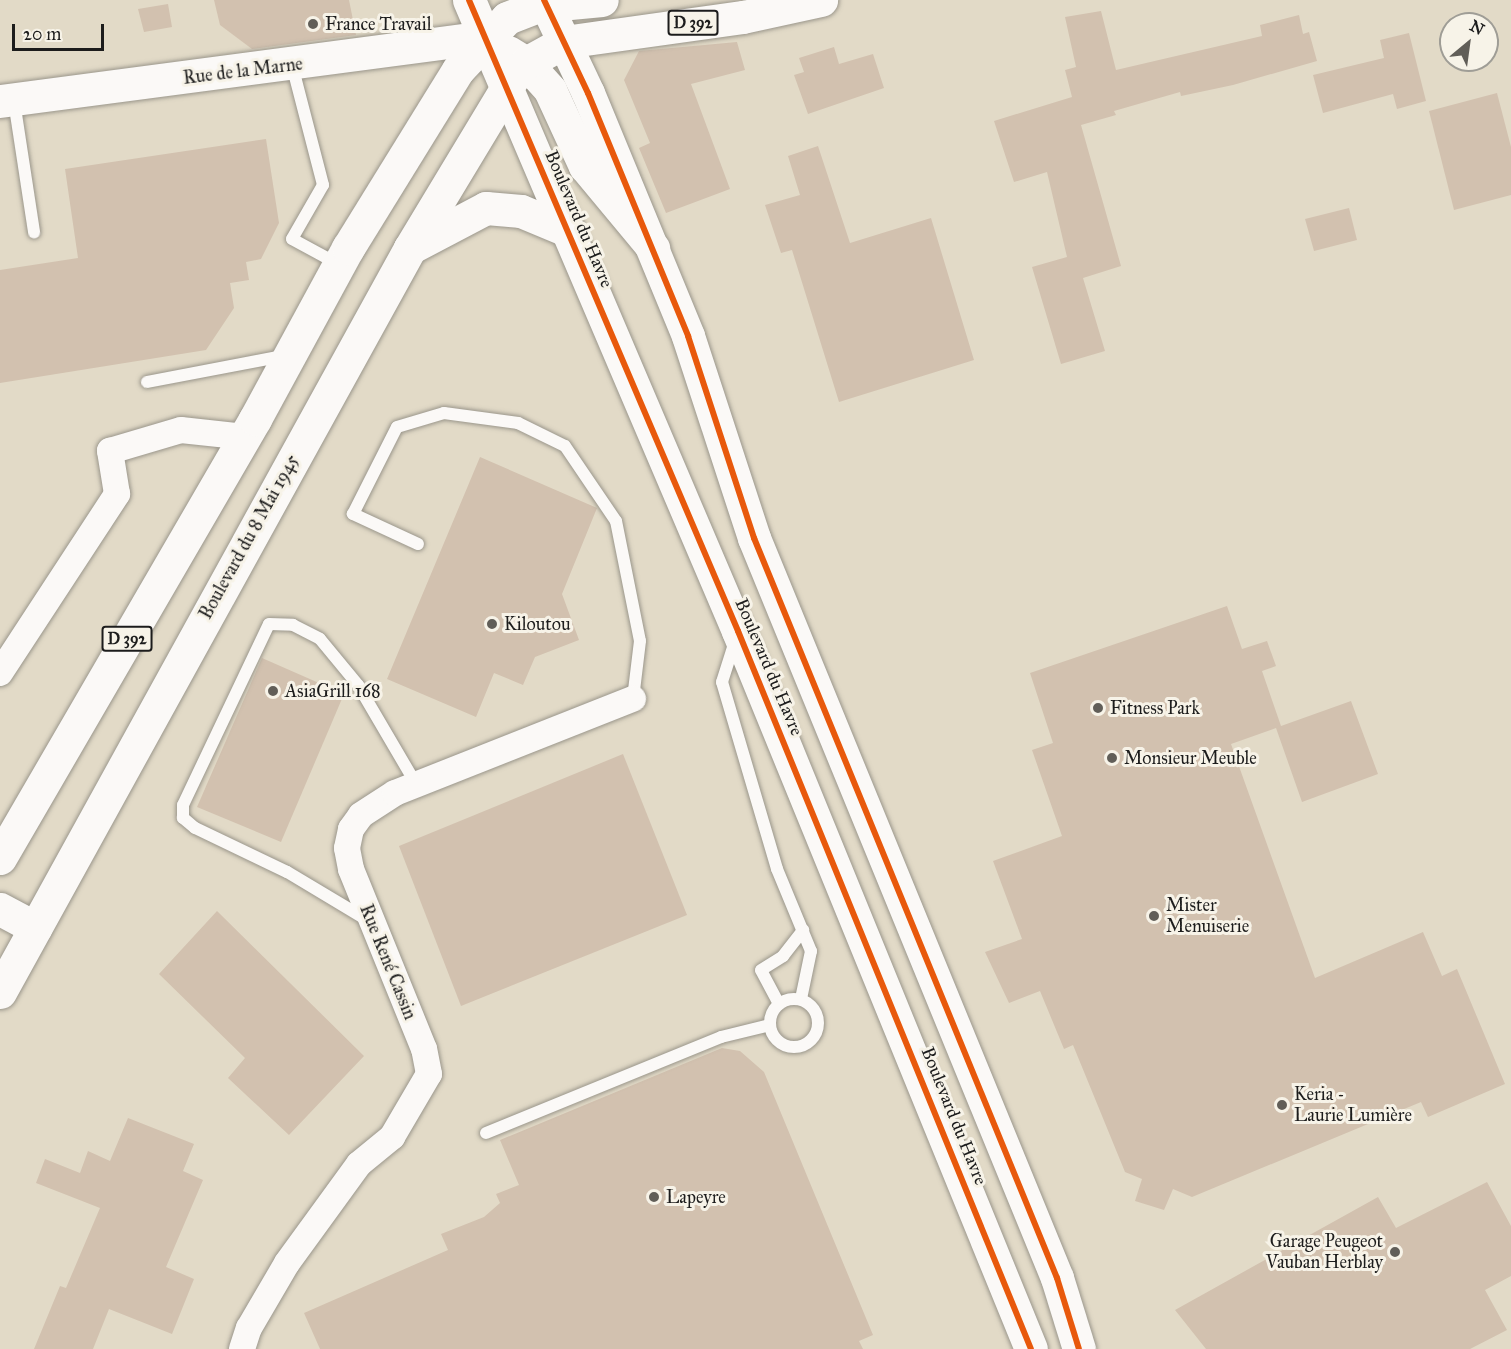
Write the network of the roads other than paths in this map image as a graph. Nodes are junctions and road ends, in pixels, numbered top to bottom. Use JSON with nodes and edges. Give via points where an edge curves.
{"nodes":[{"id":1,"x":469,"y":0,"type":"edge"},
{"id":2,"x":602,"y":0,"type":"edge"},
{"id":3,"x":821,"y":0,"type":"edge"},
{"id":4,"x":530,"y":5,"type":"edge"},
{"id":5,"x":485,"y":37,"type":"junction"},
{"id":6,"x":564,"y":42,"type":"junction"},
{"id":7,"x":292,"y":65,"type":"junction"},
{"id":8,"x":516,"y":75,"type":"junction"},
{"id":9,"x":7,"y":101,"type":"edge"},
{"id":10,"x":569,"y":231,"type":"junction"},
{"id":11,"x":34,"y":232,"type":"dead end"},
{"id":12,"x":410,"y":248,"type":"junction"},
{"id":13,"x":653,"y":248,"type":"junction"},
{"id":14,"x":340,"y":265,"type":"junction"},
{"id":15,"x":290,"y":355,"type":"junction"},
{"id":16,"x":147,"y":381,"type":"dead end"},
{"id":17,"x":244,"y":437,"type":"junction"},
{"id":18,"x":418,"y":544,"type":"dead end"},
{"id":19,"x":738,"y":631,"type":"junction"},
{"id":20,"x":0,"y":673,"type":"edge"},
{"id":21,"x":633,"y":699,"type":"joint"},
{"id":22,"x":416,"y":784,"type":"junction"},
{"id":23,"x":0,"y":858,"type":"edge"},
{"id":24,"x":0,"y":909,"type":"edge"},
{"id":25,"x":373,"y":923,"type":"junction"},
{"id":26,"x":35,"y":928,"type":"junction"},
{"id":27,"x":803,"y":930,"type":"junction"},
{"id":28,"x":0,"y":992,"type":"edge"},
{"id":29,"x":801,"y":999,"type":"junction"},
{"id":30,"x":779,"y":1004,"type":"junction"},
{"id":31,"x":770,"y":1025,"type":"junction"},
{"id":32,"x":486,"y":1133,"type":"dead end"},
{"id":33,"x":242,"y":1349,"type":"edge"},
{"id":34,"x":1031,"y":1349,"type":"edge"},
{"id":35,"x":1079,"y":1349,"type":"edge"}],
"edges":[{"from":1,"to":5,"type":"main road","name":"Boulevard du Havre"},
{"from":2,"to":4,"type":"main road"},
{"from":3,"to":6,"type":"main road","number":"D 392","via":[[743,17]]},
{"from":4,"to":5,"type":"main road"},
{"from":4,"to":6,"type":"main road","name":"Boulevard du Havre"},
{"from":5,"to":7,"type":"main road","name":"Rue de la Marne"},
{"from":5,"to":8,"type":"main road","name":"Boulevard du Havre"},
{"from":5,"to":14,"type":"main road","number":"D 392","via":[[442,92]]},
{"from":6,"to":8,"type":"main road"},
{"from":6,"to":13,"type":"main road","name":"Boulevard du Havre"},
{"from":7,"to":9,"type":"main road","name":"Rue de la Marne"},
{"from":7,"to":14,"type":"lane","via":[[322,185],[292,239]]},
{"from":8,"to":10,"type":"main road","name":"Boulevard du Havre"},
{"from":8,"to":12,"type":"main road","name":"Boulevard du 8 Mai 1945"},
{"from":8,"to":13,"type":"main road","via":[[550,90],[585,166]]},
{"from":9,"to":11,"type":"lane"},
{"from":10,"to":12,"type":"main road","via":[[521,211],[486,208]]},
{"from":10,"to":19,"type":"main road","name":"Boulevard du Havre"},
{"from":12,"to":26,"type":"main road","name":"Boulevard du 8 Mai 1945"},
{"from":13,"to":35,"type":"main road","name":"Boulevard du Havre","via":[[709,391],[754,538],[1052,1267]]},
{"from":14,"to":15,"type":"main road","number":"D 392"},
{"from":15,"to":16,"type":"lane"},
{"from":15,"to":17,"type":"main road","number":"D 392"},
{"from":17,"to":20,"type":"street","via":[[181,430],[110,451],[117,494]]},
{"from":17,"to":23,"type":"main road","number":"D 392"},
{"from":18,"to":21,"type":"lane","via":[[353,514],[397,427],[444,414],[518,423],[565,446],[616,521],[640,641]]},
{"from":19,"to":27,"type":"lane","via":[[722,682],[777,869]]},
{"from":19,"to":34,"type":"main road","name":"Boulevard du Havre"},
{"from":21,"to":22,"type":"street","name":"Rue René Cassin"},
{"from":22,"to":25,"type":"street","name":"Rue René Cassin","via":[[361,815],[351,829],[347,849],[351,869]]},
{"from":22,"to":25,"type":"lane","via":[[358,685],[320,639],[293,626],[269,624],[183,805],[183,818],[195,828],[287,872]]},
{"from":24,"to":26,"type":"main road"},
{"from":25,"to":33,"type":"street","name":"Rue René Cassin","via":[[424,1049],[429,1074],[392,1137],[359,1164],[287,1263],[249,1328]]},
{"from":26,"to":28,"type":"main road","name":"Boulevard du 8 Mai 1945"},
{"from":27,"to":29,"type":"lane","via":[[810,951]]},
{"from":27,"to":30,"type":"lane","via":[[783,956],[761,970]]},
{"from":29,"to":30,"type":"lane"},
{"from":29,"to":31,"type":"lane","via":[[813,1008],[818,1019],[809,1042],[787,1046],[776,1038]]},
{"from":30,"to":31,"type":"lane"},
{"from":31,"to":32,"type":"lane","via":[[721,1037]]}]}
